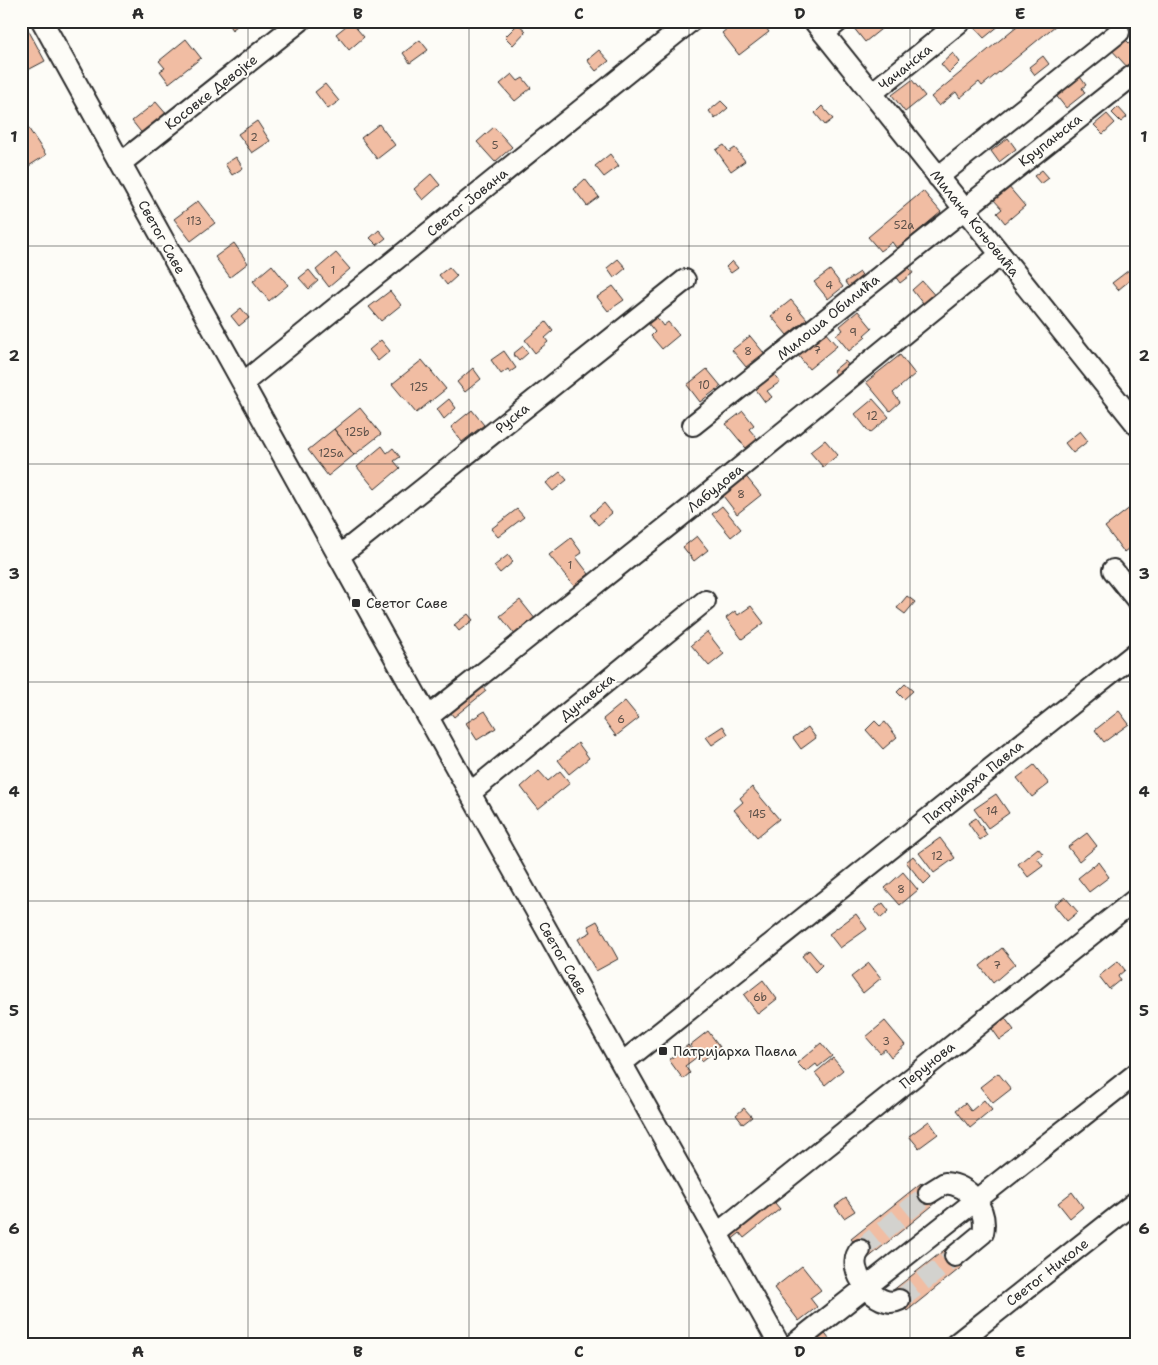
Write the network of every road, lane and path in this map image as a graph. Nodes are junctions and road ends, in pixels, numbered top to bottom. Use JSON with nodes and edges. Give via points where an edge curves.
{"nodes":[{"id":1,"x":42,"y":21,"type":"edge"},
{"id":2,"x":300,"y":21,"type":"edge"},
{"id":3,"x":691,"y":21,"type":"edge"},
{"id":4,"x":961,"y":21,"type":"edge"},
{"id":5,"x":826,"y":25,"type":"edge"},
{"id":6,"x":1119,"y":32,"type":"dead end"},
{"id":7,"x":1137,"y":72,"type":"edge"},
{"id":8,"x":872,"y":94,"type":"junction"},
{"id":9,"x":121,"y":163,"type":"junction"},
{"id":10,"x":938,"y":177,"type":"junction"},
{"id":11,"x":963,"y":209,"type":"junction"},
{"id":12,"x":1000,"y":255,"type":"junction"},
{"id":13,"x":685,"y":280,"type":"dead end"},
{"id":14,"x":243,"y":383,"type":"junction"},
{"id":15,"x":1134,"y":415,"type":"edge"},
{"id":16,"x":693,"y":425,"type":"dead end"},
{"id":17,"x":340,"y":556,"type":"junction"},
{"id":18,"x":1113,"y":570,"type":"dead end"},
{"id":19,"x":1137,"y":600,"type":"edge"},
{"id":20,"x":705,"y":601,"type":"dead end"},
{"id":21,"x":1137,"y":652,"type":"edge"},
{"id":22,"x":428,"y":717,"type":"junction"},
{"id":23,"x":470,"y":793,"type":"junction"},
{"id":24,"x":1137,"y":898,"type":"edge"},
{"id":25,"x":622,"y":1064,"type":"junction"},
{"id":26,"x":1137,"y":1073,"type":"edge"},
{"id":27,"x":929,"y":1193,"type":"tunnel mouth"},
{"id":28,"x":975,"y":1200,"type":"junction"},
{"id":29,"x":1137,"y":1201,"type":"edge"},
{"id":30,"x":718,"y":1233,"type":"junction"},
{"id":31,"x":860,"y":1250,"type":"dead end"},
{"id":32,"x":955,"y":1256,"type":"tunnel mouth"},
{"id":33,"x":865,"y":1288,"type":"junction"},
{"id":34,"x":899,"y":1300,"type":"dead end"},
{"id":35,"x":779,"y":1344,"type":"edge"},
{"id":36,"x":794,"y":1344,"type":"edge"},
{"id":37,"x":956,"y":1344,"type":"edge"}],
"edges":[{"from":1,"to":9,"type":"street","name":"Светог Саве"},
{"from":2,"to":9,"type":"street","name":"Косовке Девојке"},
{"from":3,"to":14,"type":"street","name":"Светог Јована"},
{"from":4,"to":8,"type":"street","name":"Чачанска"},
{"from":5,"to":8,"type":"street","name":"Милана Коњовића"},
{"from":6,"to":10,"type":"street"},
{"from":7,"to":11,"type":"street","name":"Крупањска"},
{"from":8,"to":10,"type":"street","name":"Милана Коњовића"},
{"from":9,"to":14,"type":"street","name":"Светог Саве"},
{"from":10,"to":11,"type":"street","name":"Милана Коњовића"},
{"from":11,"to":12,"type":"street","name":"Милана Коњовића"},
{"from":11,"to":16,"type":"street","name":"Милоша Обилића"},
{"from":12,"to":15,"type":"street","name":"Милана Коњовића"},
{"from":12,"to":22,"type":"street","name":"Лабудова"},
{"from":13,"to":17,"type":"street","name":"Руска"},
{"from":14,"to":17,"type":"street","name":"Светог Саве"},
{"from":17,"to":22,"type":"street","name":"Светог Саве"},
{"from":18,"to":19,"type":"street"},
{"from":20,"to":23,"type":"street","name":"Дунавска"},
{"from":21,"to":25,"type":"street","name":"Патријарха Павла"},
{"from":22,"to":23,"type":"street","name":"Светог Саве"},
{"from":23,"to":25,"type":"street","name":"Светог Саве"},
{"from":24,"to":30,"type":"street","name":"Перунова"},
{"from":25,"to":30,"type":"street","name":"Светог Саве"},
{"from":26,"to":28,"type":"street"},
{"from":27,"to":28,"type":"street","via":[[945,1184],[952,1184],[960,1186]]},
{"from":28,"to":32,"type":"street","via":[[985,1218],[983,1233]]},
{"from":28,"to":33,"type":"street"},
{"from":29,"to":37,"type":"street","name":"Светог Николе"},
{"from":30,"to":35,"type":"street","name":"Светог Саве"},
{"from":31,"to":33,"type":"street","via":[[857,1253],[857,1271]]},
{"from":33,"to":34,"type":"street","via":[[888,1301]]},
{"from":33,"to":36,"type":"street"}]}
